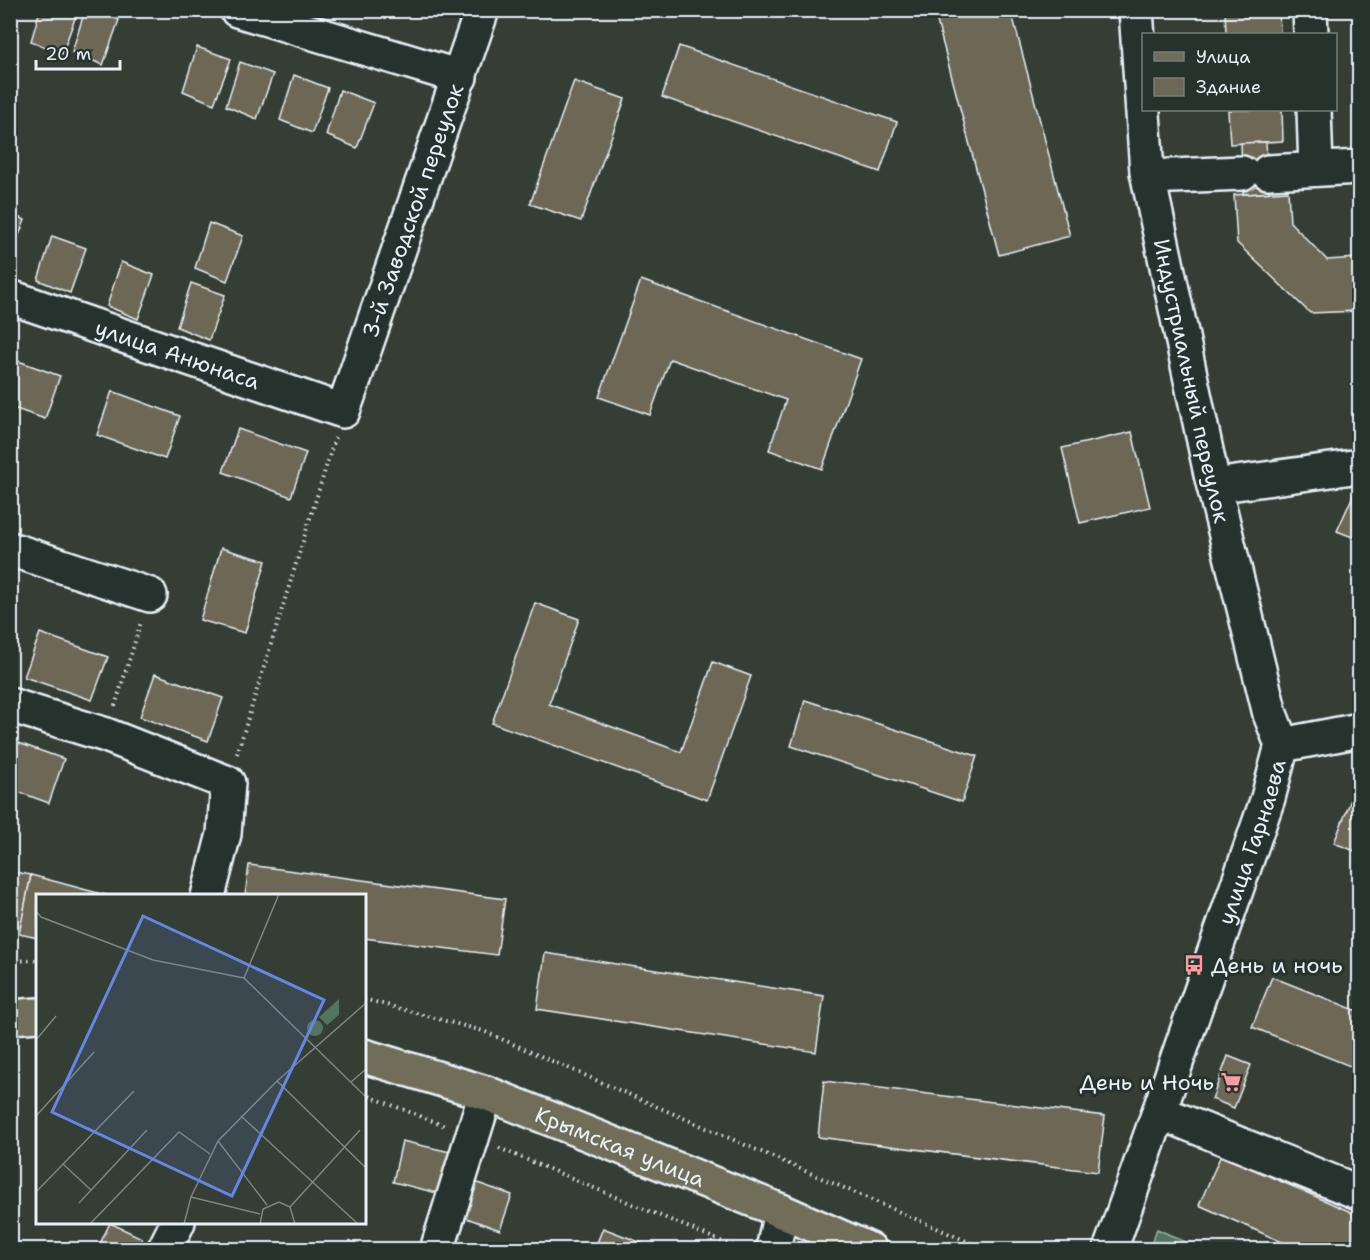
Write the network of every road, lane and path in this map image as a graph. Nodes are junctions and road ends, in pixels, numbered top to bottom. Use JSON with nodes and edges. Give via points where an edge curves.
{"nodes":[{"id":1,"x":237,"y":10,"type":"edge"},
{"id":2,"x":482,"y":10,"type":"edge"},
{"id":3,"x":1136,"y":10,"type":"edge"},
{"id":4,"x":1310,"y":10,"type":"edge"},
{"id":5,"x":1311,"y":33,"type":"edge"},
{"id":6,"x":460,"y":77,"type":"junction"},
{"id":7,"x":1142,"y":87,"type":"edge"},
{"id":8,"x":1144,"y":111,"type":"edge"},
{"id":9,"x":1314,"y":111,"type":"edge"},
{"id":10,"x":1359,"y":167,"type":"edge"},
{"id":11,"x":1317,"y":169,"type":"junction"},
{"id":12,"x":1149,"y":177,"type":"junction"},
{"id":13,"x":10,"y":297,"type":"edge"},
{"id":14,"x":343,"y":411,"type":"junction"},
{"id":15,"x":1359,"y":466,"type":"edge"},
{"id":16,"x":1214,"y":486,"type":"junction"},
{"id":17,"x":10,"y":549,"type":"edge"},
{"id":18,"x":150,"y":595,"type":"joint"},
{"id":19,"x":10,"y":705,"type":"edge"},
{"id":20,"x":1359,"y":730,"type":"edge"},
{"id":21,"x":106,"y":735,"type":"junction"},
{"id":22,"x":1282,"y":745,"type":"junction"},
{"id":23,"x":228,"y":783,"type":"junction"},
{"id":24,"x":209,"y":894,"type":"edge"},
{"id":25,"x":36,"y":960,"type":"edge"},
{"id":26,"x":10,"y":961,"type":"edge"},
{"id":27,"x":366,"y":1000,"type":"edge"},
{"id":28,"x":36,"y":1015,"type":"edge"},
{"id":29,"x":10,"y":1017,"type":"edge"},
{"id":30,"x":366,"y":1057,"type":"edge"},
{"id":31,"x":486,"y":1093,"type":"junction"},
{"id":32,"x":366,"y":1095,"type":"edge"},
{"id":33,"x":1159,"y":1112,"type":"junction"},
{"id":34,"x":471,"y":1136,"type":"junction"},
{"id":35,"x":1359,"y":1193,"type":"edge"},
{"id":36,"x":781,"y":1211,"type":"junction"},
{"id":37,"x":177,"y":1224,"type":"edge"},
{"id":38,"x":164,"y":1250,"type":"edge"},
{"id":39,"x":437,"y":1250,"type":"edge"},
{"id":40,"x":742,"y":1250,"type":"edge"},
{"id":41,"x":773,"y":1250,"type":"edge"},
{"id":42,"x":870,"y":1250,"type":"edge"},
{"id":43,"x":987,"y":1250,"type":"edge"},
{"id":44,"x":1110,"y":1250,"type":"edge"}],
"edges":[{"from":1,"to":6,"type":"street"},
{"from":2,"to":6,"type":"street","name":"3-й Заводской переулок"},
{"from":3,"to":7,"type":"street","name":"Индустриальный переулок"},
{"from":4,"to":5,"type":"street"},
{"from":6,"to":14,"type":"street","name":"3-й Заводской переулок"},
{"from":8,"to":12,"type":"street","name":"Индустриальный переулок"},
{"from":9,"to":11,"type":"street"},
{"from":10,"to":11,"type":"street"},
{"from":11,"to":12,"type":"street"},
{"from":12,"to":16,"type":"street","name":"Индустриальный переулок"},
{"from":13,"to":14,"type":"street","name":"улица Анюнаса"},
{"from":14,"to":23,"type":"path"},
{"from":15,"to":16,"type":"street"},
{"from":16,"to":22,"type":"street","name":"Индустриальный переулок","via":[[1270,714]]},
{"from":17,"to":18,"type":"street"},
{"from":18,"to":21,"type":"path"},
{"from":19,"to":21,"type":"street"},
{"from":20,"to":22,"type":"street","name":"улица Гарнаева"},
{"from":21,"to":23,"type":"street"},
{"from":22,"to":33,"type":"street","name":"улица Гарнаева","via":[[1268,798]]},
{"from":23,"to":24,"type":"street","via":[[224,834]]},
{"from":25,"to":26,"type":"path"},
{"from":27,"to":43,"type":"path","via":[[483,1031]]},
{"from":28,"to":29,"type":"main road"},
{"from":30,"to":31,"type":"main road","name":"Крымская улица"},
{"from":31,"to":34,"type":"street"},
{"from":31,"to":36,"type":"main road","name":"Крымская улица"},
{"from":32,"to":34,"type":"path"},
{"from":33,"to":35,"type":"street"},
{"from":33,"to":44,"type":"street","name":"улица Гарнаева"},
{"from":34,"to":39,"type":"street"},
{"from":34,"to":40,"type":"path"},
{"from":36,"to":41,"type":"street"},
{"from":36,"to":42,"type":"main road","name":"Крымская улица"},
{"from":37,"to":38,"type":"street"}]}
